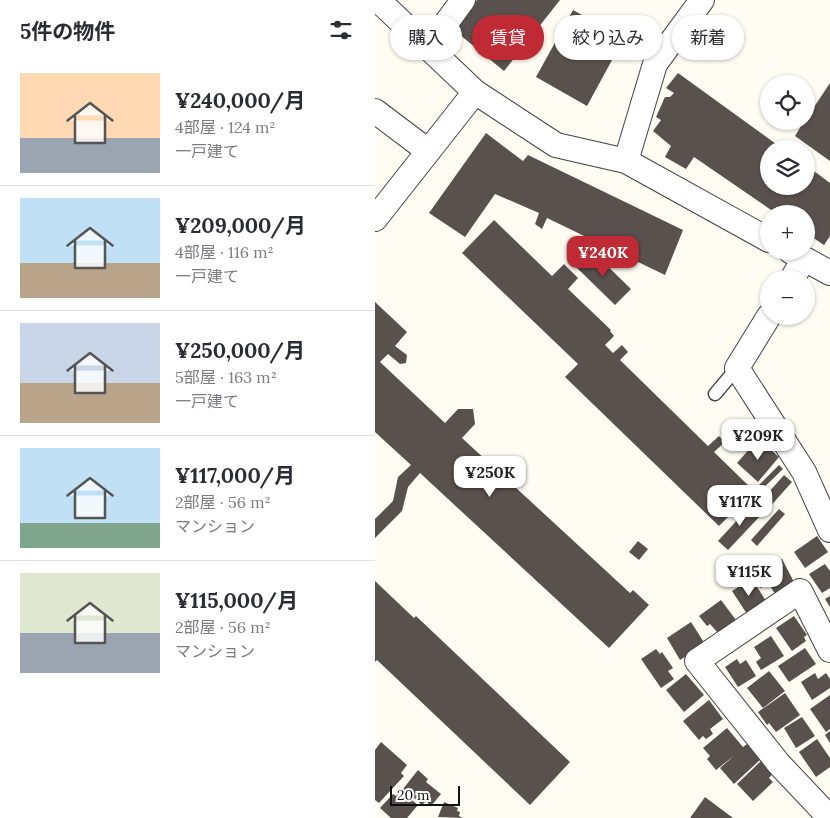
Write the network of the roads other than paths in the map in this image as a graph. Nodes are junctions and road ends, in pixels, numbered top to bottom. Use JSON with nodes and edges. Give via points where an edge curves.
{"nodes":[{"id":1,"x":379,"y":0,"type":"edge"},
{"id":2,"x":463,"y":0,"type":"edge"},
{"id":3,"x":702,"y":0,"type":"edge"},
{"id":4,"x":394,"y":15,"type":"edge"},
{"id":5,"x":452,"y":15,"type":"edge"},
{"id":6,"x":441,"y":60,"type":"edge"},
{"id":7,"x":475,"y":92,"type":"junction"},
{"id":8,"x":375,"y":111,"type":"edge"},
{"id":9,"x":428,"y":151,"type":"junction"},
{"id":10,"x":626,"y":161,"type":"junction"},
{"id":11,"x":375,"y":220,"type":"edge"},
{"id":12,"x":760,"y":235,"type":"edge"},
{"id":13,"x":806,"y":260,"type":"edge"},
{"id":14,"x":830,"y":273,"type":"edge"},
{"id":15,"x":763,"y":325,"type":"edge"},
{"id":16,"x":737,"y":368,"type":"junction"},
{"id":17,"x":715,"y":394,"type":"dead end"},
{"id":18,"x":830,"y":530,"type":"edge"},
{"id":19,"x":830,"y":650,"type":"edge"},
{"id":20,"x":830,"y":818,"type":"edge"}],
"edges":[{"from":1,"to":4,"type":"street"},
{"from":2,"to":5,"type":"street"},
{"from":3,"to":10,"type":"street","via":[[655,64]]},
{"from":6,"to":7,"type":"street"},
{"from":7,"to":9,"type":"street"},
{"from":7,"to":10,"type":"street","via":[[557,145]]},
{"from":8,"to":9,"type":"street"},
{"from":9,"to":11,"type":"street"},
{"from":10,"to":12,"type":"street"},
{"from":13,"to":14,"type":"street"},
{"from":15,"to":16,"type":"street"},
{"from":16,"to":17,"type":"lane"},
{"from":16,"to":18,"type":"street","via":[[804,472]]},
{"from":19,"to":20,"type":"street","via":[[800,591],[697,661],[779,764]]}]}
